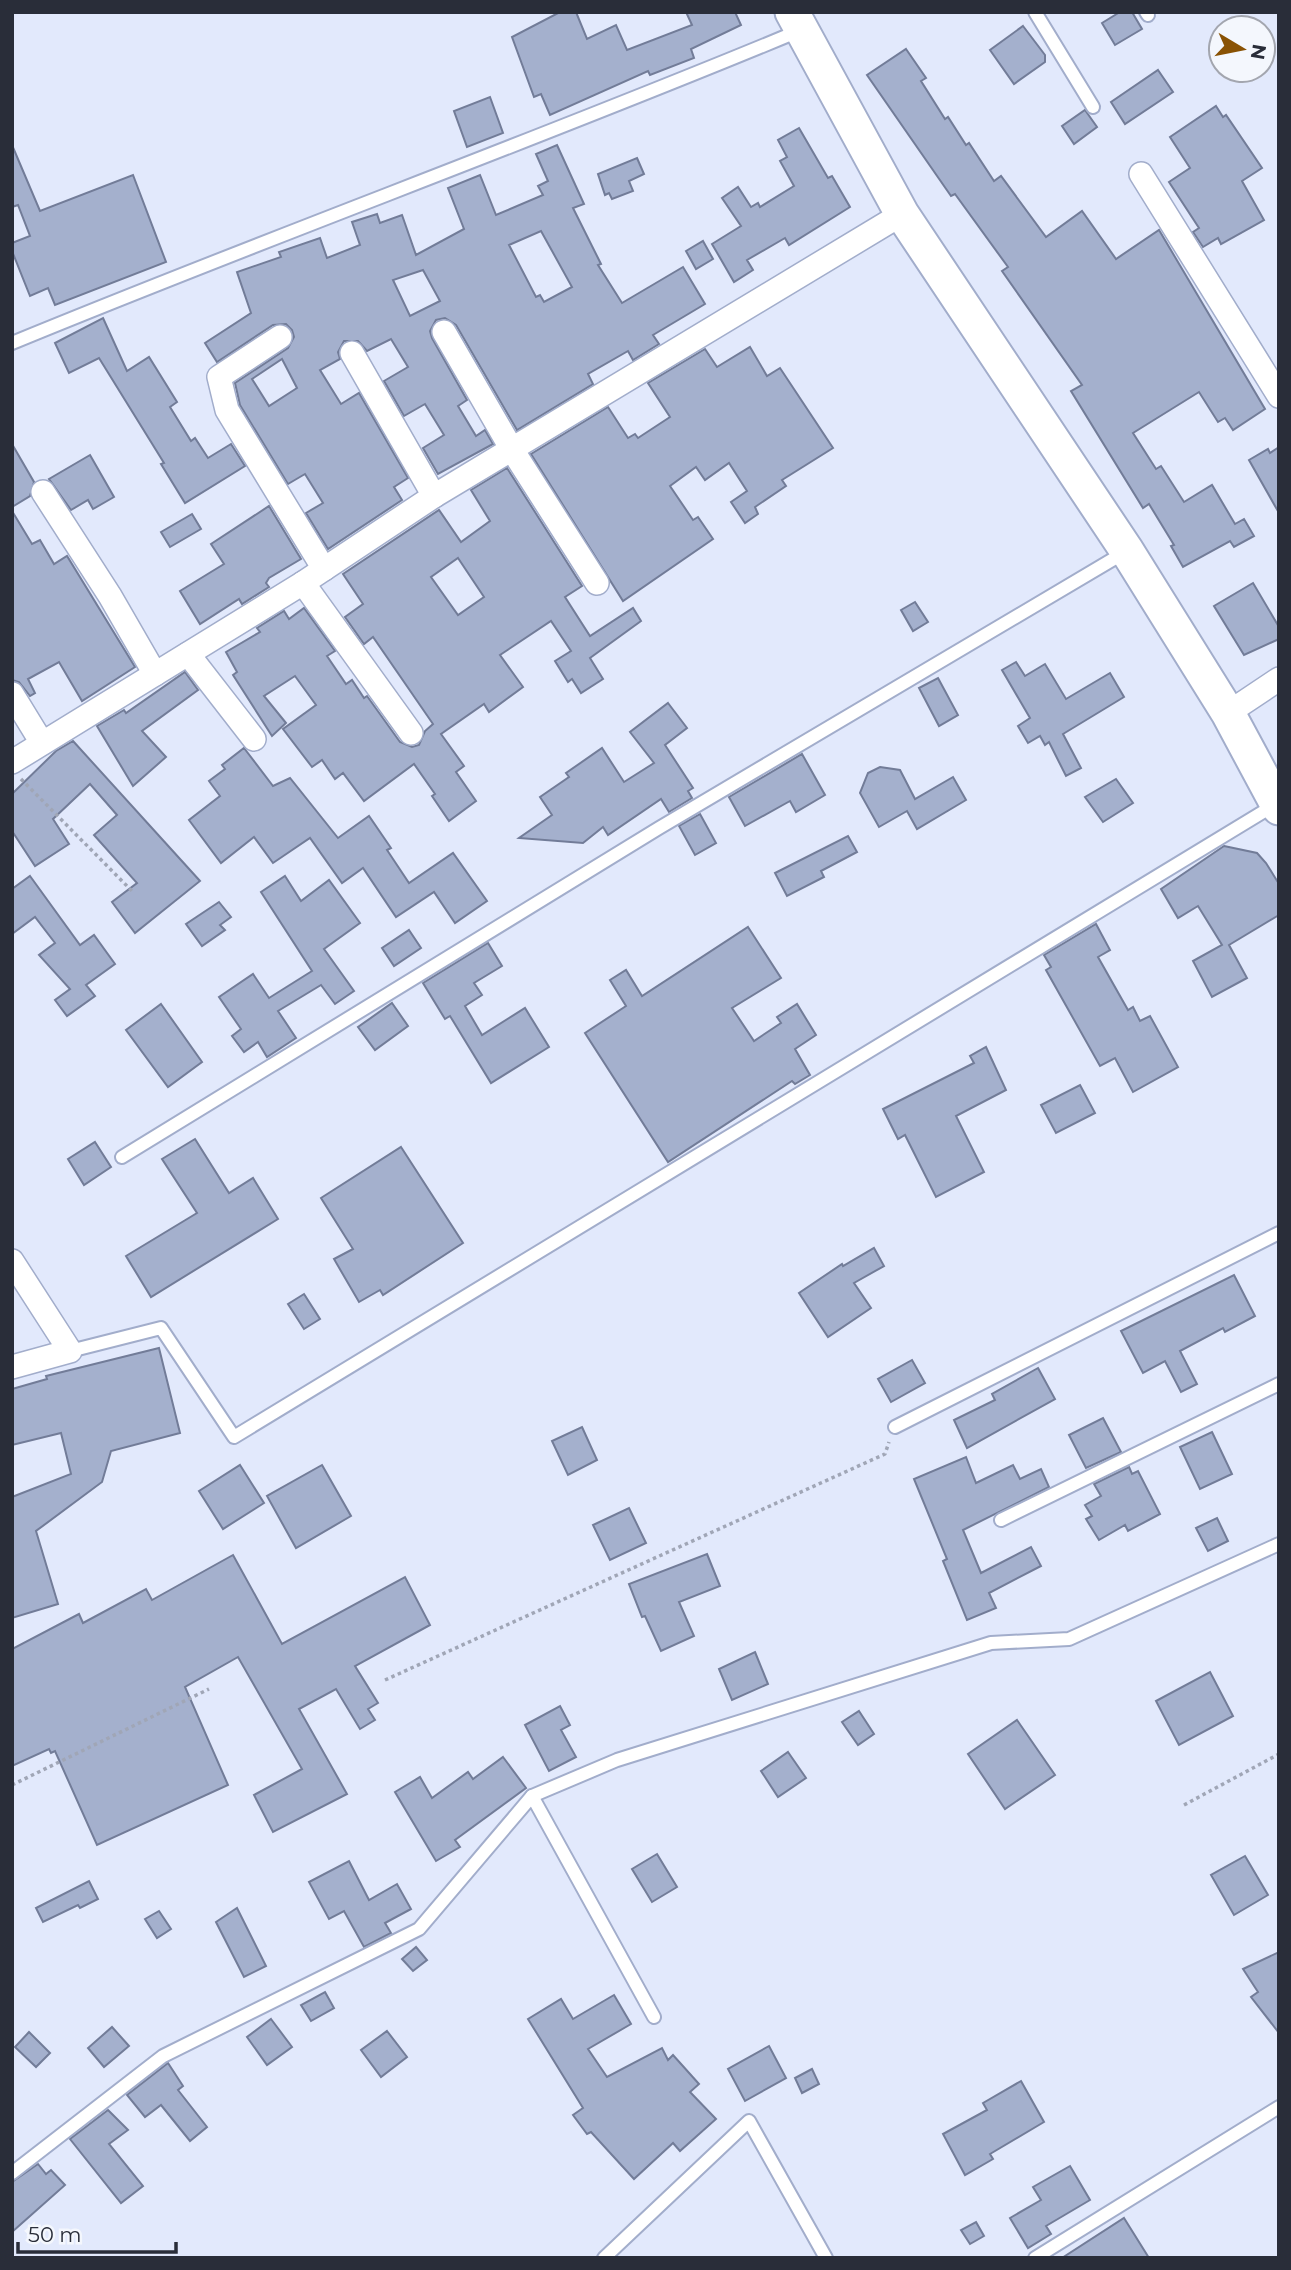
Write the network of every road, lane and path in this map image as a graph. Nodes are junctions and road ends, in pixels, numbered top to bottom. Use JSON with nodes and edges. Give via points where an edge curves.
{"nodes":[{"id":1,"x":1035,"y":12,"type":"edge"},
{"id":2,"x":797,"y":21,"type":"edge"},
{"id":3,"x":1093,"y":107,"type":"dead end"},
{"id":4,"x":1140,"y":174,"type":"dead end"},
{"id":5,"x":902,"y":214,"type":"junction"},
{"id":6,"x":444,"y":332,"type":"dead end"},
{"id":7,"x":280,"y":337,"type":"dead end"},
{"id":8,"x":12,"y":343,"type":"edge"},
{"id":9,"x":352,"y":353,"type":"dead end"},
{"id":10,"x":1279,"y":396,"type":"edge"},
{"id":11,"x":511,"y":449,"type":"junction"},
{"id":12,"x":43,"y":492,"type":"dead end"},
{"id":13,"x":434,"y":496,"type":"junction"},
{"id":14,"x":1127,"y":551,"type":"junction"},
{"id":15,"x":324,"y":569,"type":"junction"},
{"id":16,"x":303,"y":583,"type":"junction"},
{"id":17,"x":597,"y":583,"type":"dead end"},
{"id":18,"x":188,"y":654,"type":"junction"},
{"id":19,"x":155,"y":674,"type":"junction"},
{"id":20,"x":1279,"y":679,"type":"edge"},
{"id":21,"x":12,"y":694,"type":"edge"},
{"id":22,"x":1227,"y":713,"type":"junction"},
{"id":23,"x":411,"y":733,"type":"dead end"},
{"id":24,"x":254,"y":739,"type":"dead end"},
{"id":25,"x":42,"y":743,"type":"junction"},
{"id":26,"x":12,"y":762,"type":"edge"},
{"id":27,"x":12,"y":770,"type":"edge"},
{"id":28,"x":1278,"y":806,"type":"edge"},
{"id":29,"x":133,"y":892,"type":"dead end"},
{"id":30,"x":122,"y":1157,"type":"dead end"},
{"id":31,"x":1279,"y":1233,"type":"edge"},
{"id":32,"x":12,"y":1261,"type":"edge"},
{"id":33,"x":70,"y":1351,"type":"junction"},
{"id":34,"x":12,"y":1367,"type":"edge"},
{"id":35,"x":1279,"y":1384,"type":"edge"},
{"id":36,"x":895,"y":1427,"type":"joint"},
{"id":37,"x":1001,"y":1520,"type":"dead end"},
{"id":38,"x":1279,"y":1544,"type":"edge"},
{"id":39,"x":385,"y":1680,"type":"dead end"},
{"id":40,"x":209,"y":1689,"type":"dead end"},
{"id":41,"x":1279,"y":1754,"type":"edge"},
{"id":42,"x":12,"y":1785,"type":"edge"},
{"id":43,"x":532,"y":1796,"type":"junction"},
{"id":44,"x":1184,"y":1805,"type":"dead end"},
{"id":45,"x":654,"y":2017,"type":"dead end"},
{"id":46,"x":1279,"y":2107,"type":"edge"},
{"id":47,"x":12,"y":2173,"type":"edge"},
{"id":48,"x":604,"y":2258,"type":"edge"},
{"id":49,"x":826,"y":2258,"type":"edge"},
{"id":50,"x":1035,"y":2258,"type":"edge"}],
"edges":[{"from":1,"to":3,"type":"lane"},
{"from":2,"to":5,"type":"street"},
{"from":2,"to":8,"type":"lane","via":[[597,115]]},
{"from":4,"to":10,"type":"street"},
{"from":5,"to":11,"type":"street"},
{"from":5,"to":14,"type":"street"},
{"from":6,"to":11,"type":"street"},
{"from":7,"to":15,"type":"street","via":[[219,377],[227,410]]},
{"from":9,"to":13,"type":"street"},
{"from":11,"to":13,"type":"street"},
{"from":11,"to":17,"type":"street"},
{"from":12,"to":19,"type":"street"},
{"from":13,"to":15,"type":"street"},
{"from":14,"to":22,"type":"street"},
{"from":14,"to":30,"type":"lane","via":[[659,828]]},
{"from":15,"to":16,"type":"street"},
{"from":16,"to":18,"type":"street"},
{"from":16,"to":23,"type":"street"},
{"from":18,"to":19,"type":"street"},
{"from":18,"to":24,"type":"street"},
{"from":19,"to":25,"type":"street"},
{"from":20,"to":22,"type":"street"},
{"from":21,"to":25,"type":"street"},
{"from":22,"to":28,"type":"street"},
{"from":25,"to":26,"type":"street"},
{"from":27,"to":29,"type":"path"},
{"from":28,"to":33,"type":"lane","via":[[234,1437],[161,1328]]},
{"from":31,"to":36,"type":"lane"},
{"from":32,"to":33,"type":"street"},
{"from":33,"to":34,"type":"street"},
{"from":35,"to":37,"type":"lane"},
{"from":36,"to":39,"type":"path","via":[[885,1454]]},
{"from":38,"to":43,"type":"lane","via":[[1069,1639],[990,1643],[617,1760]]},
{"from":40,"to":42,"type":"path"},
{"from":41,"to":44,"type":"path"},
{"from":43,"to":45,"type":"lane"},
{"from":43,"to":47,"type":"lane","via":[[419,1929],[163,2056]]},
{"from":46,"to":50,"type":"lane"},
{"from":48,"to":49,"type":"lane","via":[[749,2121]]}]}
